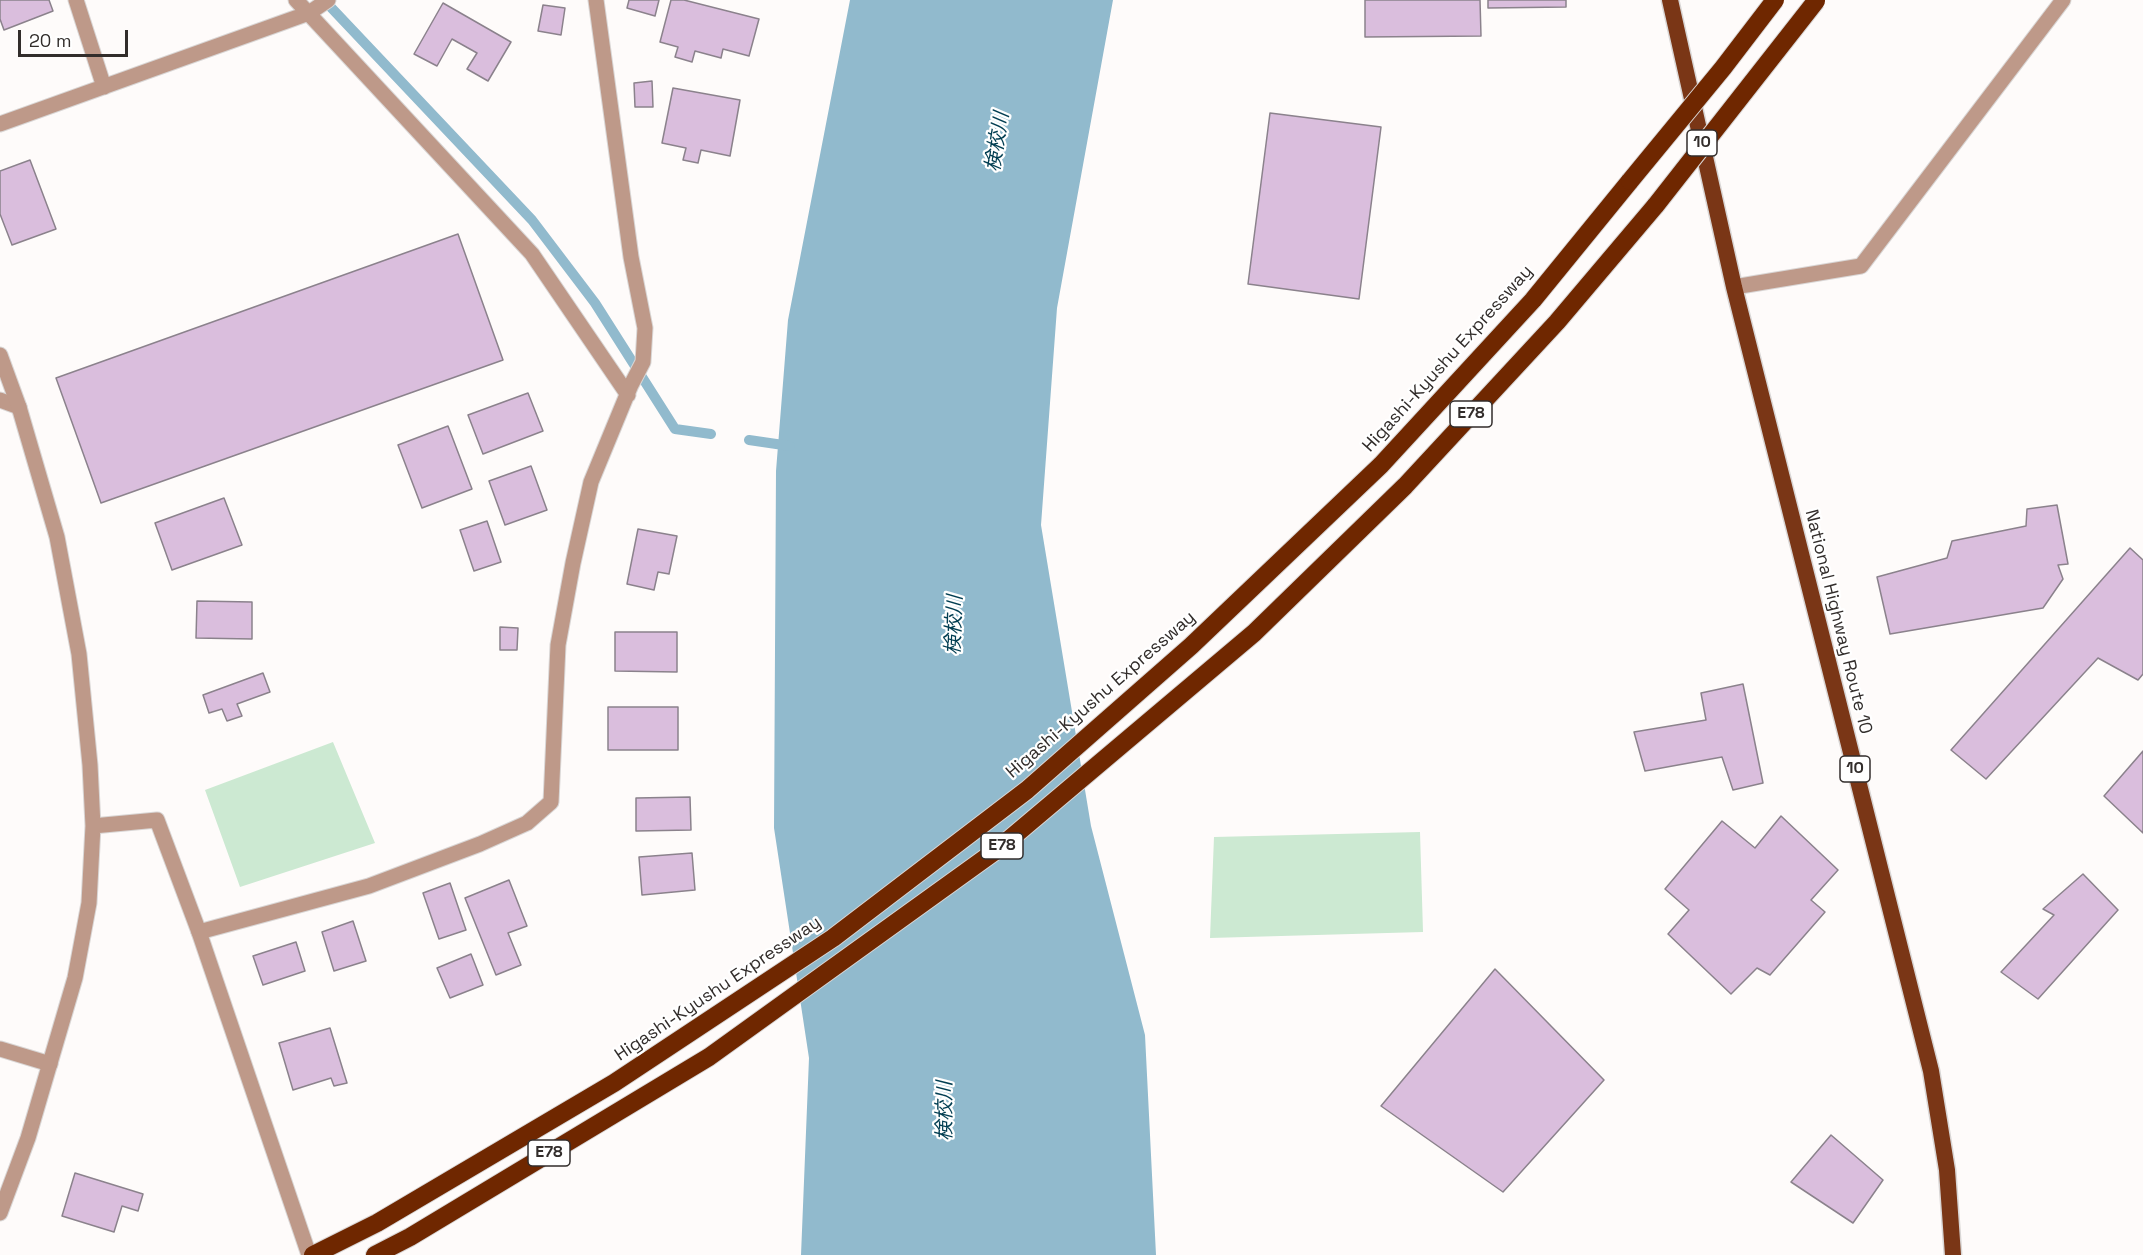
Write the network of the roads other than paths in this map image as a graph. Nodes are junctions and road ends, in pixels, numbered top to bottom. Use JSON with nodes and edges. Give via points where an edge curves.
{"nodes":[{"id":1,"x":76,"y":0,"type":"edge"},
{"id":2,"x":296,"y":0,"type":"edge"},
{"id":3,"x":328,"y":0,"type":"edge"},
{"id":4,"x":596,"y":0,"type":"edge"},
{"id":5,"x":1670,"y":0,"type":"edge"},
{"id":6,"x":1774,"y":0,"type":"edge"},
{"id":7,"x":2063,"y":0,"type":"edge"},
{"id":8,"x":1816,"y":1,"type":"edge"},
{"id":9,"x":309,"y":13,"type":"junction"},
{"id":10,"x":104,"y":87,"type":"junction"},
{"id":11,"x":0,"y":124,"type":"edge"},
{"id":12,"x":1734,"y":287,"type":"junction"},
{"id":13,"x":0,"y":355,"type":"edge"},
{"id":14,"x":629,"y":390,"type":"junction"},
{"id":15,"x":0,"y":400,"type":"edge"},
{"id":16,"x":20,"y":406,"type":"junction"},
{"id":17,"x":93,"y":826,"type":"junction"},
{"id":18,"x":199,"y":932,"type":"junction"},
{"id":19,"x":0,"y":1049,"type":"edge"},
{"id":20,"x":50,"y":1064,"type":"junction"},
{"id":21,"x":0,"y":1213,"type":"edge"},
{"id":22,"x":382,"y":1251,"type":"edge"},
{"id":23,"x":311,"y":1255,"type":"edge"},
{"id":24,"x":1953,"y":1255,"type":"edge"}],
"edges":[{"from":1,"to":10,"type":"street"},
{"from":2,"to":9,"type":"street"},
{"from":3,"to":9,"type":"street"},
{"from":4,"to":14,"type":"street","via":[[645,328],[643,362]]},
{"from":5,"to":12,"type":"highway","name":"National Highway Route 10","number":"10"},
{"from":6,"to":23,"type":"highway","name":"Higashi-Kyushu Expressway","number":"E78","bridge":true,"via":[[1533,300],[1381,465],[1191,646],[1027,790],[833,938],[614,1083],[377,1223]]},
{"from":7,"to":12,"type":"street","via":[[1861,266]]},
{"from":8,"to":22,"type":"highway","number":"E78","bridge":true,"via":[[1656,205],[1557,322],[1405,486],[1254,633],[998,849],[709,1057]]},
{"from":9,"to":10,"type":"street"},
{"from":9,"to":14,"type":"street","via":[[532,254]]},
{"from":10,"to":11,"type":"street"},
{"from":12,"to":24,"type":"highway","name":"National Highway Route 10","number":"10","via":[[1931,1071],[1947,1170]]},
{"from":13,"to":16,"type":"street"},
{"from":14,"to":18,"type":"street","via":[[591,482],[573,563],[558,645],[551,802],[527,823],[369,886]]},
{"from":15,"to":16,"type":"street"},
{"from":16,"to":17,"type":"street","via":[[57,537],[79,654]]},
{"from":17,"to":18,"type":"street","via":[[157,820]]},
{"from":17,"to":20,"type":"street","via":[[89,903],[75,978]]},
{"from":18,"to":23,"type":"street"},
{"from":19,"to":20,"type":"street"},
{"from":20,"to":21,"type":"street"}]}
